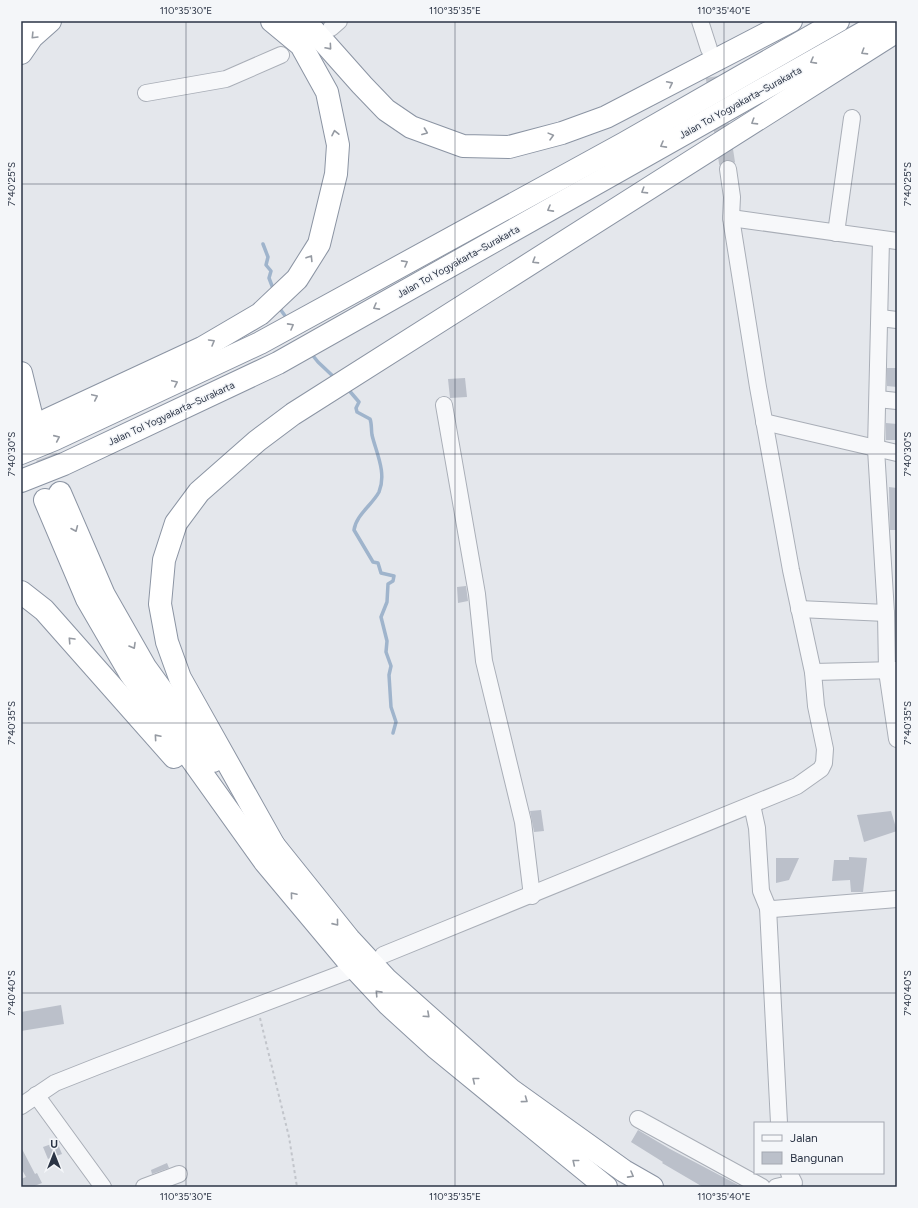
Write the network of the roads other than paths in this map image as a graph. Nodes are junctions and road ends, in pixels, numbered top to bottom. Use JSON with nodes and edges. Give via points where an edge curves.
{"nodes":[{"id":1,"x":24,"y":21,"type":"edge"},
{"id":2,"x":50,"y":21,"type":"edge"},
{"id":3,"x":272,"y":21,"type":"edge"},
{"id":4,"x":300,"y":21,"type":"edge"},
{"id":5,"x":700,"y":21,"type":"edge"},
{"id":6,"x":791,"y":21,"type":"edge"},
{"id":7,"x":838,"y":21,"type":"edge"},
{"id":8,"x":884,"y":21,"type":"edge"},
{"id":9,"x":21,"y":24,"type":"edge"},
{"id":10,"x":897,"y":31,"type":"edge"},
{"id":11,"x":709,"y":49,"type":"tunnel mouth"},
{"id":12,"x":21,"y":53,"type":"edge"},
{"id":13,"x":281,"y":55,"type":"dead end"},
{"id":14,"x":146,"y":93,"type":"dead end"},
{"id":15,"x":852,"y":118,"type":"dead end"},
{"id":16,"x":728,"y":169,"type":"tunnel mouth"},
{"id":17,"x":731,"y":218,"type":"junction"},
{"id":18,"x":836,"y":233,"type":"junction"},
{"id":19,"x":889,"y":240,"type":"edge"},
{"id":20,"x":880,"y":318,"type":"junction"},
{"id":21,"x":897,"y":320,"type":"edge"},
{"id":22,"x":21,"y":373,"type":"edge"},
{"id":23,"x":878,"y":398,"type":"junction"},
{"id":24,"x":897,"y":401,"type":"edge"},
{"id":25,"x":444,"y":404,"type":"dead end"},
{"id":26,"x":26,"y":422,"type":"edge"},
{"id":27,"x":764,"y":422,"type":"junction"},
{"id":28,"x":876,"y":449,"type":"junction"},
{"id":29,"x":21,"y":453,"type":"edge"},
{"id":30,"x":897,"y":453,"type":"edge"},
{"id":31,"x":21,"y":481,"type":"edge"},
{"id":32,"x":52,"y":497,"type":"tunnel mouth"},
{"id":33,"x":21,"y":592,"type":"edge"},
{"id":34,"x":799,"y":609,"type":"junction"},
{"id":35,"x":886,"y":613,"type":"junction"},
{"id":36,"x":892,"y":670,"type":"edge"},
{"id":37,"x":813,"y":672,"type":"junction"},
{"id":38,"x":897,"y":739,"type":"edge"},
{"id":39,"x":752,"y":805,"type":"junction"},
{"id":40,"x":271,"y":855,"type":"junction"},
{"id":41,"x":532,"y":896,"type":"junction"},
{"id":42,"x":897,"y":899,"type":"edge"},
{"id":43,"x":768,"y":908,"type":"junction"},
{"id":44,"x":383,"y":956,"type":"dead end"},
{"id":45,"x":346,"y":972,"type":"dead end"},
{"id":46,"x":36,"y":1095,"type":"junction"},
{"id":47,"x":21,"y":1106,"type":"edge"},
{"id":48,"x":638,"y":1119,"type":"dead end"},
{"id":49,"x":779,"y":1122,"type":"edge"},
{"id":50,"x":180,"y":1174,"type":"dead end"},
{"id":51,"x":791,"y":1178,"type":"edge"},
{"id":52,"x":103,"y":1187,"type":"edge"},
{"id":53,"x":144,"y":1187,"type":"edge"},
{"id":54,"x":606,"y":1187,"type":"edge"},
{"id":55,"x":652,"y":1187,"type":"edge"},
{"id":56,"x":762,"y":1187,"type":"edge"},
{"id":57,"x":776,"y":1187,"type":"edge"}],
"edges":[{"from":1,"to":9,"type":"highway"},
{"from":2,"to":12,"type":"highway","one_way":true,"via":[[32,37]]},
{"from":26,"to":3,"type":"highway","one_way":true,"via":[[47,420],[202,348],[260,314],[297,279],[319,244],[336,174],[338,145],[327,92],[301,45]]},
{"from":4,"to":6,"type":"highway","one_way":true,"via":[[314,31],[386,110],[411,127],[463,146],[509,147],[562,133],[606,117]]},
{"from":5,"to":11,"type":"street"},
{"from":29,"to":7,"type":"highway","name":"Jalan Tol Yogyakarta–Surakarta","one_way":true,"via":[[260,343],[618,147]]},
{"from":8,"to":31,"type":"highway","name":"Jalan Tol Yogyakarta–Surakarta","one_way":true,"via":[[278,363],[64,464]]},
{"from":10,"to":40,"type":"highway","one_way":true,"via":[[293,414],[257,441],[199,492],[176,524],[164,560],[160,604],[167,642],[180,678]]},
{"from":13,"to":14,"type":"street","via":[[226,80]]},
{"from":15,"to":18,"type":"street"},
{"from":16,"to":17,"type":"street","via":[[732,197]]},
{"from":17,"to":18,"type":"street"},
{"from":17,"to":27,"type":"street"},
{"from":18,"to":19,"type":"street"},
{"from":19,"to":20,"type":"street"},
{"from":20,"to":21,"type":"street"},
{"from":20,"to":23,"type":"street"},
{"from":22,"to":26,"type":"highway"},
{"from":23,"to":24,"type":"street"},
{"from":23,"to":28,"type":"street"},
{"from":25,"to":41,"type":"street","via":[[477,594],[485,669],[522,822]]},
{"from":27,"to":28,"type":"street"},
{"from":27,"to":34,"type":"street"},
{"from":28,"to":30,"type":"street"},
{"from":28,"to":35,"type":"street"},
{"from":32,"to":40,"type":"highway","via":[[145,667]]},
{"from":40,"to":33,"type":"highway","one_way":true,"via":[[44,610]]},
{"from":34,"to":35,"type":"street"},
{"from":34,"to":37,"type":"street"},
{"from":35,"to":36,"type":"street"},
{"from":36,"to":37,"type":"street"},
{"from":36,"to":38,"type":"street"},
{"from":37,"to":39,"type":"street","via":[[816,706],[825,749],[824,763],[817,773],[803,782]]},
{"from":39,"to":41,"type":"street"},
{"from":39,"to":43,"type":"street","via":[[758,835],[761,891]]},
{"from":54,"to":40,"type":"highway","one_way":true,"via":[[435,1047],[389,1005],[347,960]]},
{"from":40,"to":55,"type":"highway","one_way":true,"via":[[386,979],[511,1090],[624,1172]]},
{"from":41,"to":44,"type":"street"},
{"from":42,"to":43,"type":"street","via":[[773,910]]},
{"from":43,"to":49,"type":"street"},
{"from":45,"to":46,"type":"street","via":[[104,1063],[55,1083]]},
{"from":46,"to":47,"type":"street"},
{"from":46,"to":52,"type":"street"},
{"from":48,"to":56,"type":"street"},
{"from":50,"to":53,"type":"street"},
{"from":51,"to":57,"type":"street"}]}
